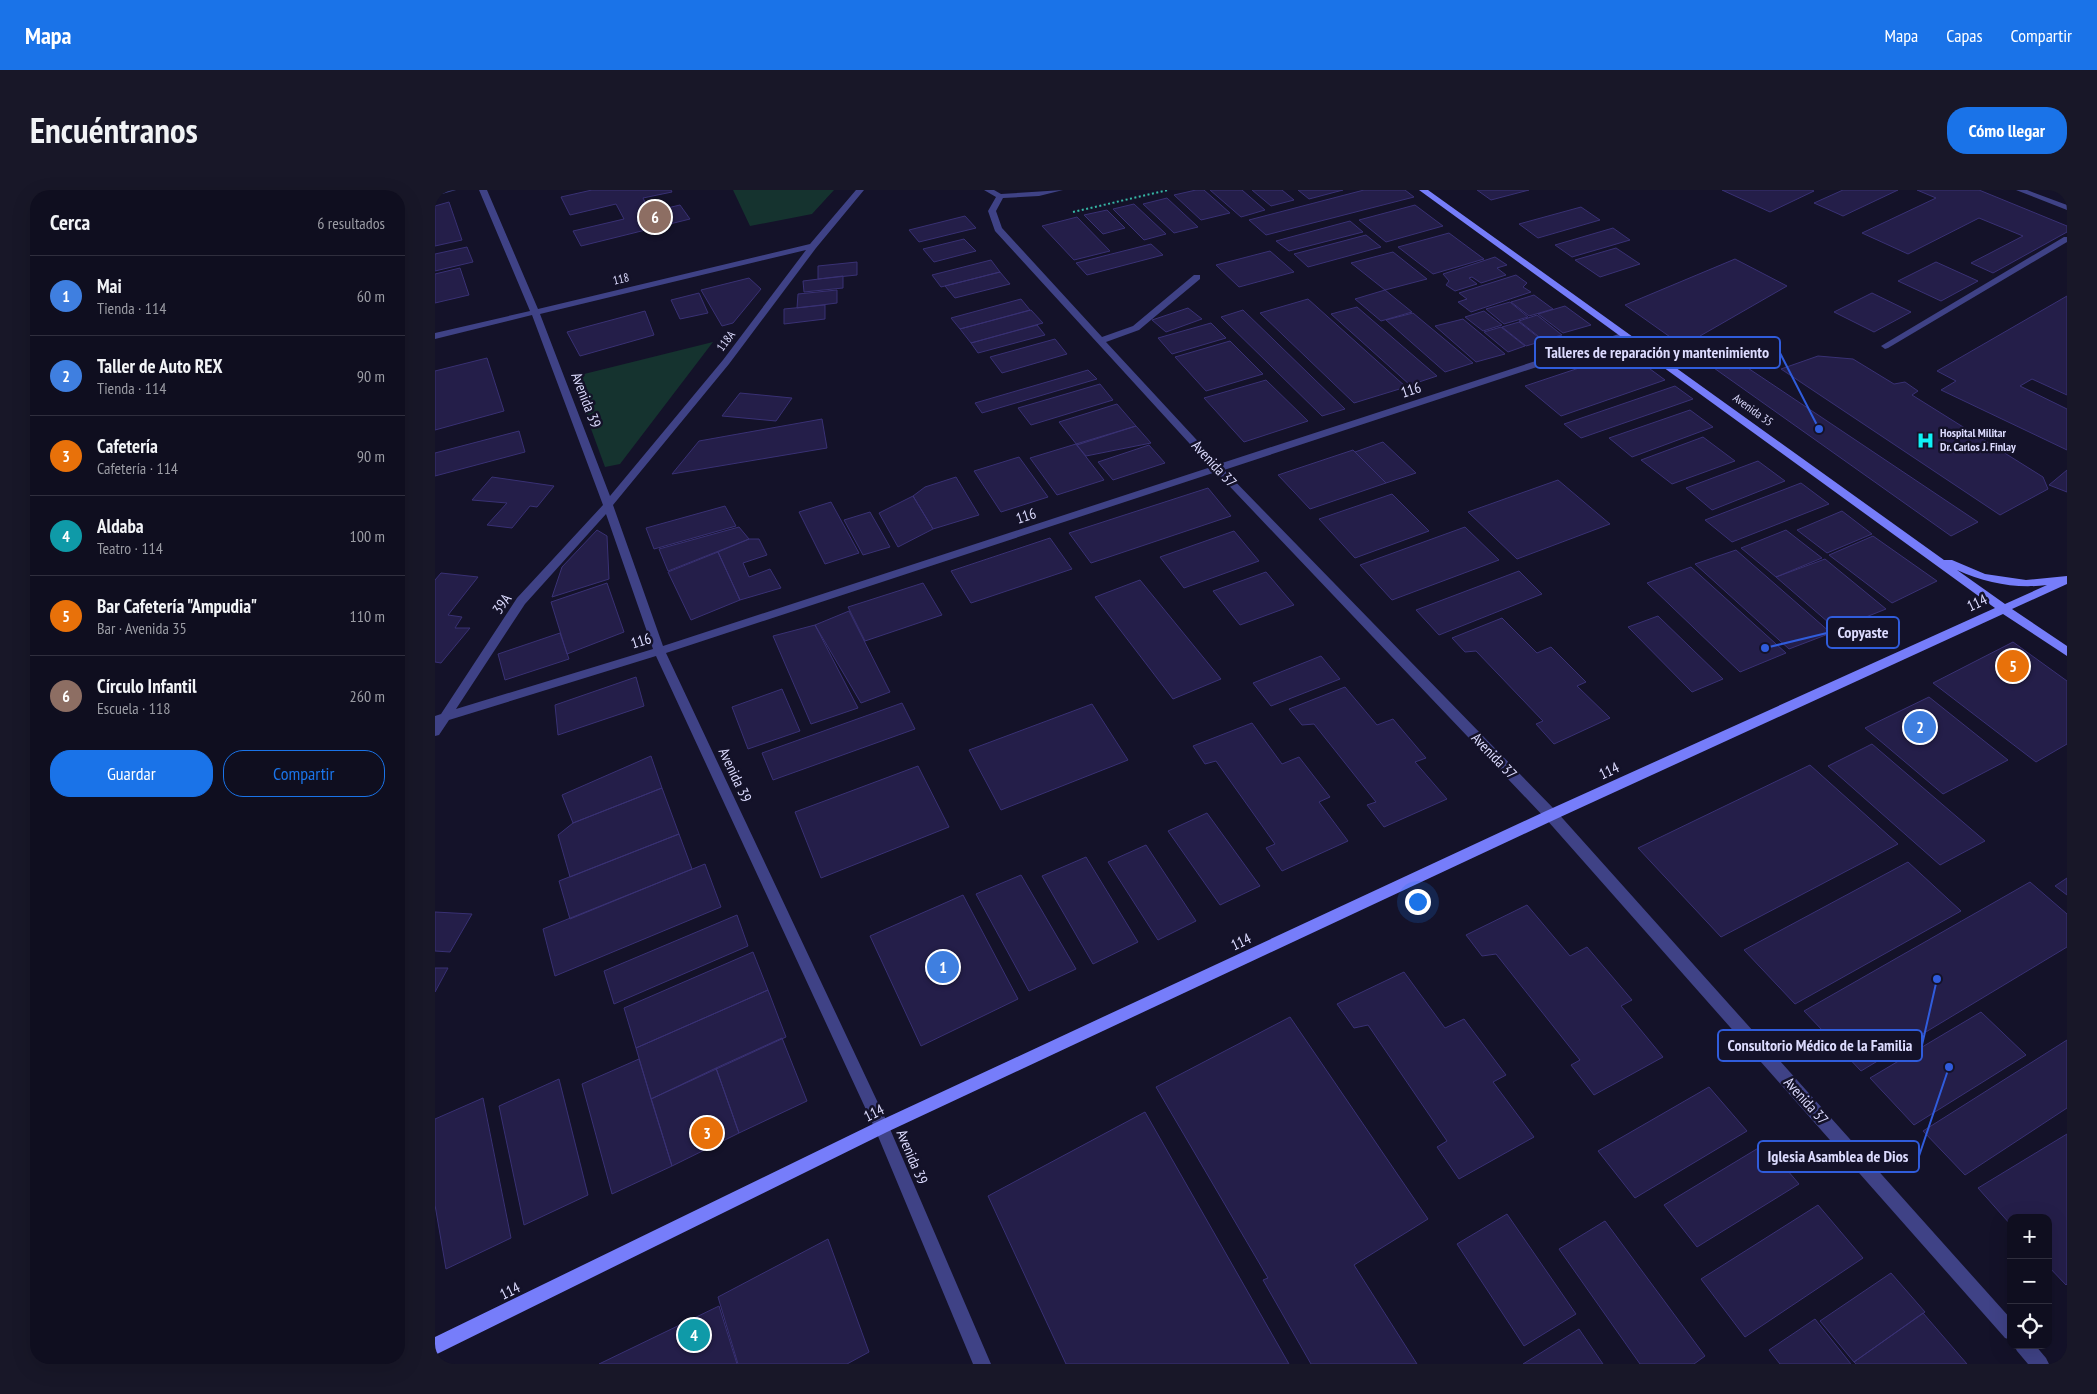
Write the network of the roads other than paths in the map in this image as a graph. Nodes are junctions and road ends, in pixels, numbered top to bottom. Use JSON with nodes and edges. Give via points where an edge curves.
{"nodes":[{"id":1,"x":452,"y":190,"type":"edge"},
{"id":2,"x":483,"y":190,"type":"edge"},
{"id":3,"x":860,"y":190,"type":"edge"},
{"id":4,"x":988,"y":190,"type":"edge"},
{"id":5,"x":1059,"y":190,"type":"edge"},
{"id":6,"x":1423,"y":190,"type":"edge"},
{"id":7,"x":2020,"y":190,"type":"edge"},
{"id":8,"x":435,"y":194,"type":"edge"},
{"id":9,"x":1000,"y":196,"type":"junction"},
{"id":10,"x":2067,"y":208,"type":"edge"},
{"id":11,"x":2067,"y":239,"type":"edge"},
{"id":12,"x":813,"y":246,"type":"junction"},
{"id":13,"x":1197,"y":277,"type":"dead end"},
{"id":14,"x":535,"y":312,"type":"junction"},
{"id":15,"x":1625,"y":335,"type":"junction"},
{"id":16,"x":435,"y":336,"type":"edge"},
{"id":17,"x":1101,"y":341,"type":"junction"},
{"id":18,"x":1885,"y":346,"type":"dead end"},
{"id":19,"x":1218,"y":469,"type":"junction"},
{"id":20,"x":608,"y":505,"type":"junction"},
{"id":21,"x":1929,"y":554,"type":"junction"},
{"id":22,"x":2067,"y":579,"type":"edge"},
{"id":23,"x":2004,"y":609,"type":"junction"},
{"id":24,"x":659,"y":651,"type":"junction"},
{"id":25,"x":2067,"y":652,"type":"edge"},
{"id":26,"x":440,"y":718,"type":"edge"},
{"id":27,"x":435,"y":732,"type":"edge"},
{"id":28,"x":1551,"y":816,"type":"junction"},
{"id":29,"x":882,"y":1127,"type":"junction"},
{"id":30,"x":2007,"y":1328,"type":"edge"},
{"id":31,"x":435,"y":1346,"type":"edge"},
{"id":32,"x":2027,"y":1349,"type":"edge"},
{"id":33,"x":982,"y":1364,"type":"edge"},
{"id":34,"x":2040,"y":1364,"type":"edge"}],
"edges":[{"from":1,"to":8,"type":"street"},
{"from":2,"to":14,"type":"street","name":"Avenida 39"},
{"from":3,"to":12,"type":"street","name":"118A"},
{"from":4,"to":9,"type":"street"},
{"from":5,"to":9,"type":"street"},
{"from":6,"to":15,"type":"main road","name":"Avenida 35"},
{"from":7,"to":10,"type":"street"},
{"from":9,"to":17,"type":"street","name":"Avenida 37","via":[[992,211],[998,229]]},
{"from":11,"to":18,"type":"street"},
{"from":12,"to":14,"type":"street","name":"118"},
{"from":12,"to":20,"type":"street","name":"118A","via":[[726,362]]},
{"from":13,"to":17,"type":"street","via":[[1136,328]]},
{"from":14,"to":16,"type":"street","name":"118"},
{"from":14,"to":20,"type":"street","name":"Avenida 39"},
{"from":15,"to":19,"type":"street","name":"116"},
{"from":15,"to":21,"type":"main road","name":"Avenida 35"},
{"from":17,"to":19,"type":"street","name":"Avenida 37"},
{"from":19,"to":24,"type":"street","name":"116"},
{"from":19,"to":28,"type":"street","name":"Avenida 37"},
{"from":20,"to":24,"type":"street","name":"Avenida 39"},
{"from":20,"to":26,"type":"street","name":"39A","via":[[521,601]]},
{"from":21,"to":22,"type":"main road","number":"114","via":[[1991,578],[2026,584]]},
{"from":21,"to":23,"type":"main road","name":"Avenida 35"},
{"from":22,"to":23,"type":"main road","name":"114"},
{"from":23,"to":25,"type":"main road","name":"Avenida 35"},
{"from":23,"to":28,"type":"main road","name":"114"},
{"from":24,"to":26,"type":"street","name":"116"},
{"from":24,"to":29,"type":"street","name":"Avenida 39"},
{"from":26,"to":27,"type":"street","name":"39A"},
{"from":28,"to":29,"type":"main road","name":"114"},
{"from":28,"to":30,"type":"street","name":"Avenida 37"},
{"from":29,"to":31,"type":"main road","name":"114"},
{"from":29,"to":33,"type":"street","name":"Avenida 39"},
{"from":32,"to":34,"type":"street"}]}
